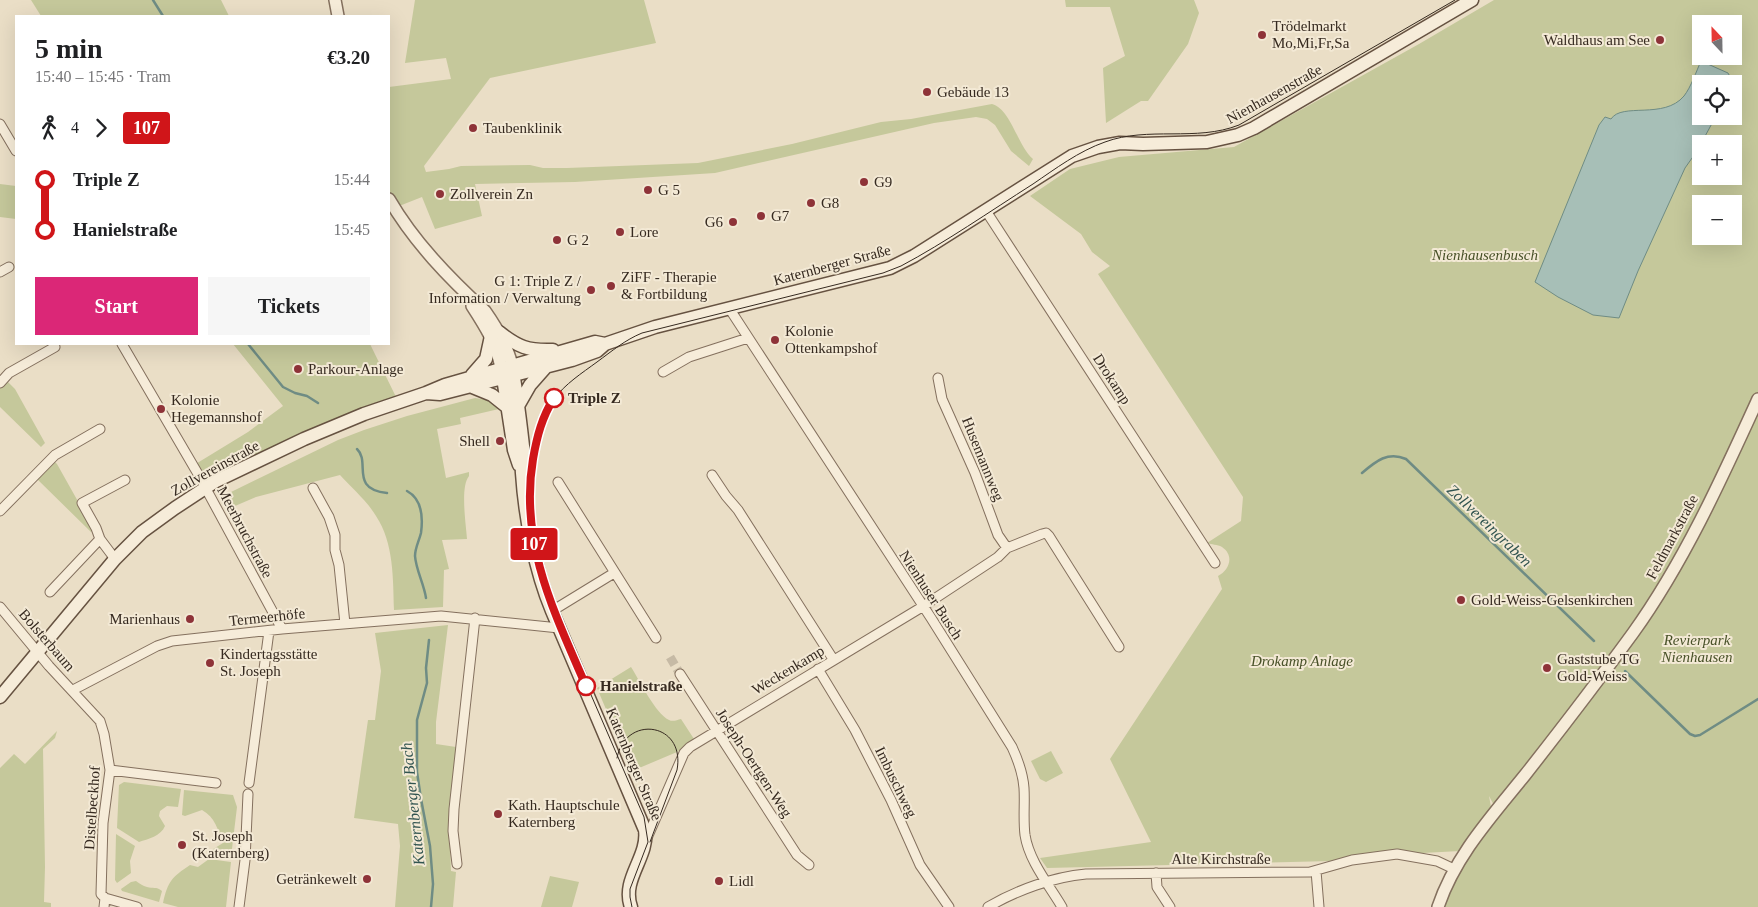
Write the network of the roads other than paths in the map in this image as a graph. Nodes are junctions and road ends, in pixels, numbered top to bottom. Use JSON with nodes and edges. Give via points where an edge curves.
{"nodes":[{"id":1,"x":335,"y":0,"type":"edge"},
{"id":2,"x":1472,"y":0,"type":"edge"},
{"id":3,"x":338,"y":15,"type":"edge"},
{"id":4,"x":0,"y":124,"type":"edge"},
{"id":5,"x":15,"y":149,"type":"edge"},
{"id":6,"x":1072,"y":156,"type":"joint"},
{"id":7,"x":390,"y":201,"type":"edge"},
{"id":8,"x":986,"y":211,"type":"junction"},
{"id":9,"x":9,"y":267,"type":"dead end"},
{"id":10,"x":0,"y":272,"type":"edge"},
{"id":11,"x":729,"y":308,"type":"junction"},
{"id":12,"x":495,"y":334,"type":"junction"},
{"id":13,"x":748,"y":338,"type":"junction"},
{"id":14,"x":605,"y":344,"type":"junction"},
{"id":15,"x":123,"y":345,"type":"edge"},
{"id":16,"x":55,"y":347,"type":"dead end"},
{"id":17,"x":568,"y":350,"type":"junction"},
{"id":18,"x":546,"y":367,"type":"junction"},
{"id":19,"x":508,"y":372,"type":"junction"},
{"id":20,"x":663,"y":372,"type":"dead end"},
{"id":21,"x":938,"y":378,"type":"dead end"},
{"id":22,"x":470,"y":382,"type":"junction"},
{"id":23,"x":0,"y":383,"type":"edge"},
{"id":24,"x":1758,"y":399,"type":"edge"},
{"id":25,"x":513,"y":407,"type":"junction"},
{"id":26,"x":100,"y":429,"type":"dead end"},
{"id":27,"x":712,"y":475,"type":"dead end"},
{"id":28,"x":125,"y":480,"type":"dead end"},
{"id":29,"x":558,"y":482,"type":"dead end"},
{"id":30,"x":205,"y":488,"type":"junction"},
{"id":31,"x":313,"y":488,"type":"dead end"},
{"id":32,"x":0,"y":510,"type":"edge"},
{"id":33,"x":100,"y":539,"type":"junction"},
{"id":34,"x":1007,"y":548,"type":"junction"},
{"id":35,"x":115,"y":558,"type":"junction"},
{"id":36,"x":1215,"y":563,"type":"dead end"},
{"id":37,"x":614,"y":573,"type":"junction"},
{"id":38,"x":50,"y":592,"type":"dead end"},
{"id":39,"x":0,"y":607,"type":"edge"},
{"id":40,"x":922,"y":607,"type":"junction"},
{"id":41,"x":552,"y":612,"type":"junction"},
{"id":42,"x":475,"y":618,"type":"junction"},
{"id":43,"x":346,"y":624,"type":"junction"},
{"id":44,"x":559,"y":628,"type":"junction"},
{"id":45,"x":282,"y":629,"type":"junction"},
{"id":46,"x":269,"y":631,"type":"junction"},
{"id":47,"x":656,"y":638,"type":"dead end"},
{"id":48,"x":1119,"y":647,"type":"dead end"},
{"id":49,"x":37,"y":651,"type":"junction"},
{"id":50,"x":833,"y":659,"type":"junction"},
{"id":51,"x":818,"y":669,"type":"junction"},
{"id":52,"x":680,"y":674,"type":"tunnel mouth"},
{"id":53,"x":73,"y":690,"type":"junction"},
{"id":54,"x":0,"y":697,"type":"edge"},
{"id":55,"x":716,"y":730,"type":"junction"},
{"id":56,"x":678,"y":767,"type":"joint"},
{"id":57,"x":110,"y":770,"type":"junction"},
{"id":58,"x":216,"y":783,"type":"dead end"},
{"id":59,"x":249,"y":783,"type":"dead end"},
{"id":60,"x":248,"y":794,"type":"dead end"},
{"id":61,"x":646,"y":841,"type":"junction"},
{"id":62,"x":457,"y":864,"type":"dead end"},
{"id":63,"x":809,"y":865,"type":"dead end"},
{"id":64,"x":1454,"y":869,"type":"junction"},
{"id":65,"x":1316,"y":871,"type":"junction"},
{"id":66,"x":1156,"y":873,"type":"junction"},
{"id":67,"x":1048,"y":882,"type":"junction"},
{"id":68,"x":105,"y":902,"type":"edge"},
{"id":69,"x":137,"y":907,"type":"edge"},
{"id":70,"x":239,"y":907,"type":"edge"},
{"id":71,"x":631,"y":907,"type":"edge"},
{"id":72,"x":949,"y":907,"type":"edge"},
{"id":73,"x":988,"y":907,"type":"edge"},
{"id":74,"x":1062,"y":907,"type":"edge"},
{"id":75,"x":1170,"y":907,"type":"edge"},
{"id":76,"x":1319,"y":907,"type":"edge"},
{"id":77,"x":1438,"y":907,"type":"edge"}],
"edges":[{"from":1,"to":3,"type":"street"},
{"from":2,"to":6,"type":"main road","name":"Nienhausenstraße","via":[[1238,135],[1207,142],[1113,144]]},
{"from":4,"to":5,"type":"street"},
{"from":6,"to":8,"type":"main road","name":"Katernberger Straße"},
{"from":7,"to":12,"type":"street","via":[[406,226],[458,286],[485,311]]},
{"from":8,"to":11,"type":"main road","name":"Katernberger Straße","via":[[900,264]]},
{"from":8,"to":36,"type":"street","name":"Drokamp"},
{"from":9,"to":10,"type":"street"},
{"from":11,"to":13,"type":"street","name":"Nienhuser Busch"},
{"from":11,"to":14,"type":"main road","name":"Katernberger Straße"},
{"from":12,"to":17,"type":"main road","via":[[528,349]]},
{"from":12,"to":19,"type":"street","via":[[498,353]]},
{"from":12,"to":22,"type":"main road","via":[[486,359]]},
{"from":13,"to":20,"type":"street","via":[[689,357]]},
{"from":13,"to":40,"type":"street","name":"Nienhuser Busch"},
{"from":14,"to":17,"type":"main road","name":"Katernberger Straße","via":[[595,342]]},
{"from":14,"to":18,"type":"main road","name":"Katernberger Straße","via":[[597,351]]},
{"from":15,"to":30,"type":"street","name":"Meerbruchstraße"},
{"from":16,"to":23,"type":"street","via":[[9,373]]},
{"from":17,"to":19,"type":"main road","name":"Katernberger Straße"},
{"from":18,"to":19,"type":"main road","name":"Katernberger Straße"},
{"from":18,"to":25,"type":"main road"},
{"from":19,"to":22,"type":"main road","name":"Zollvereinstraße"},
{"from":19,"to":25,"type":"main road","name":"Katernberger Straße"},
{"from":21,"to":34,"type":"street","name":"Husemannweg","via":[[942,398],[976,472],[998,535]]},
{"from":22,"to":25,"type":"main road"},
{"from":22,"to":30,"type":"main road","name":"Zollvereinstraße","via":[[445,384],[426,394],[364,414]]},
{"from":24,"to":64,"type":"street","name":"Feldmarkstraße","via":[[1690,538],[1659,592],[1629,638]]},
{"from":25,"to":41,"type":"main road","name":"Katernberger Straße","via":[[523,448],[522,472],[536,563]]},
{"from":26,"to":32,"type":"street","via":[[55,455]]},
{"from":27,"to":50,"type":"street"},
{"from":28,"to":33,"type":"street","via":[[82,503]]},
{"from":29,"to":37,"type":"street"},
{"from":30,"to":35,"type":"main road","name":"Zollvereinstraße","via":[[142,532]]},
{"from":30,"to":45,"type":"street","name":"Meerbruchstraße"},
{"from":31,"to":43,"type":"street","via":[[335,535]]},
{"from":33,"to":35,"type":"street"},
{"from":33,"to":38,"type":"street"},
{"from":34,"to":40,"type":"street"},
{"from":34,"to":48,"type":"street","via":[[1046,533]]},
{"from":35,"to":49,"type":"main road","name":"Zollvereinstraße"},
{"from":37,"to":41,"type":"street"},
{"from":37,"to":47,"type":"street"},
{"from":39,"to":49,"type":"street","name":"Bolsterbaum"},
{"from":40,"to":50,"type":"street","name":"Weckenkamp"},
{"from":40,"to":67,"type":"street","name":"Nienhuser Busch","via":[[1017,757],[1024,786],[1025,835],[1033,859]]},
{"from":41,"to":44,"type":"main road","name":"Katernberger Straße"},
{"from":42,"to":43,"type":"street","name":"Termeerhöfe","via":[[441,616]]},
{"from":42,"to":44,"type":"street","name":"Termeerhöfe"},
{"from":42,"to":62,"type":"street","via":[[454,809]]},
{"from":43,"to":45,"type":"street","name":"Termeerhöfe"},
{"from":44,"to":61,"type":"main road","name":"Katernberger Straße","via":[[642,820]]},
{"from":45,"to":46,"type":"street","name":"Termeerhöfe"},
{"from":46,"to":53,"type":"street","name":"Termeerhöfe","via":[[172,641]]},
{"from":46,"to":59,"type":"street"},
{"from":49,"to":53,"type":"street","name":"Bolsterbaum"},
{"from":49,"to":54,"type":"main road","name":"Zollvereinstraße"},
{"from":50,"to":51,"type":"street","name":"Weckenkamp"},
{"from":51,"to":55,"type":"street","name":"Weckenkamp"},
{"from":51,"to":72,"type":"street","name":"Imbuschweg","via":[[855,730],[920,865]]},
{"from":52,"to":55,"type":"street","name":"Joseph-Oertgen-Weg"},
{"from":53,"to":57,"type":"street","name":"Distelbeckhof","via":[[100,721]]},
{"from":55,"to":56,"type":"street","name":"Weckenkamp","via":[[690,747]]},
{"from":55,"to":63,"type":"street","name":"Joseph-Oertgen-Weg","via":[[797,855]]},
{"from":56,"to":61,"type":"street","name":"Katernberger Straße"},
{"from":57,"to":58,"type":"street"},
{"from":57,"to":68,"type":"street","name":"Distelbeckhof","via":[[103,823],[101,894]]},
{"from":60,"to":70,"type":"street"},
{"from":61,"to":71,"type":"main road","name":"Katernberger Straße","via":[[629,886]]},
{"from":64,"to":65,"type":"street","name":"Alte Kirchstraße","via":[[1437,861],[1391,854],[1352,860]]},
{"from":64,"to":77,"type":"street","name":"Feldmarkstraße"},
{"from":65,"to":66,"type":"street","name":"Alte Kirchstraße"},
{"from":65,"to":76,"type":"street"},
{"from":66,"to":67,"type":"street","name":"Alte Kirchstraße","via":[[1086,874]]},
{"from":66,"to":75,"type":"street","via":[[1157,887]]},
{"from":67,"to":73,"type":"street","name":"Alte Kirchstraße"},
{"from":67,"to":74,"type":"street","name":"Nienhuser Busch"},
{"from":68,"to":69,"type":"street"}]}
